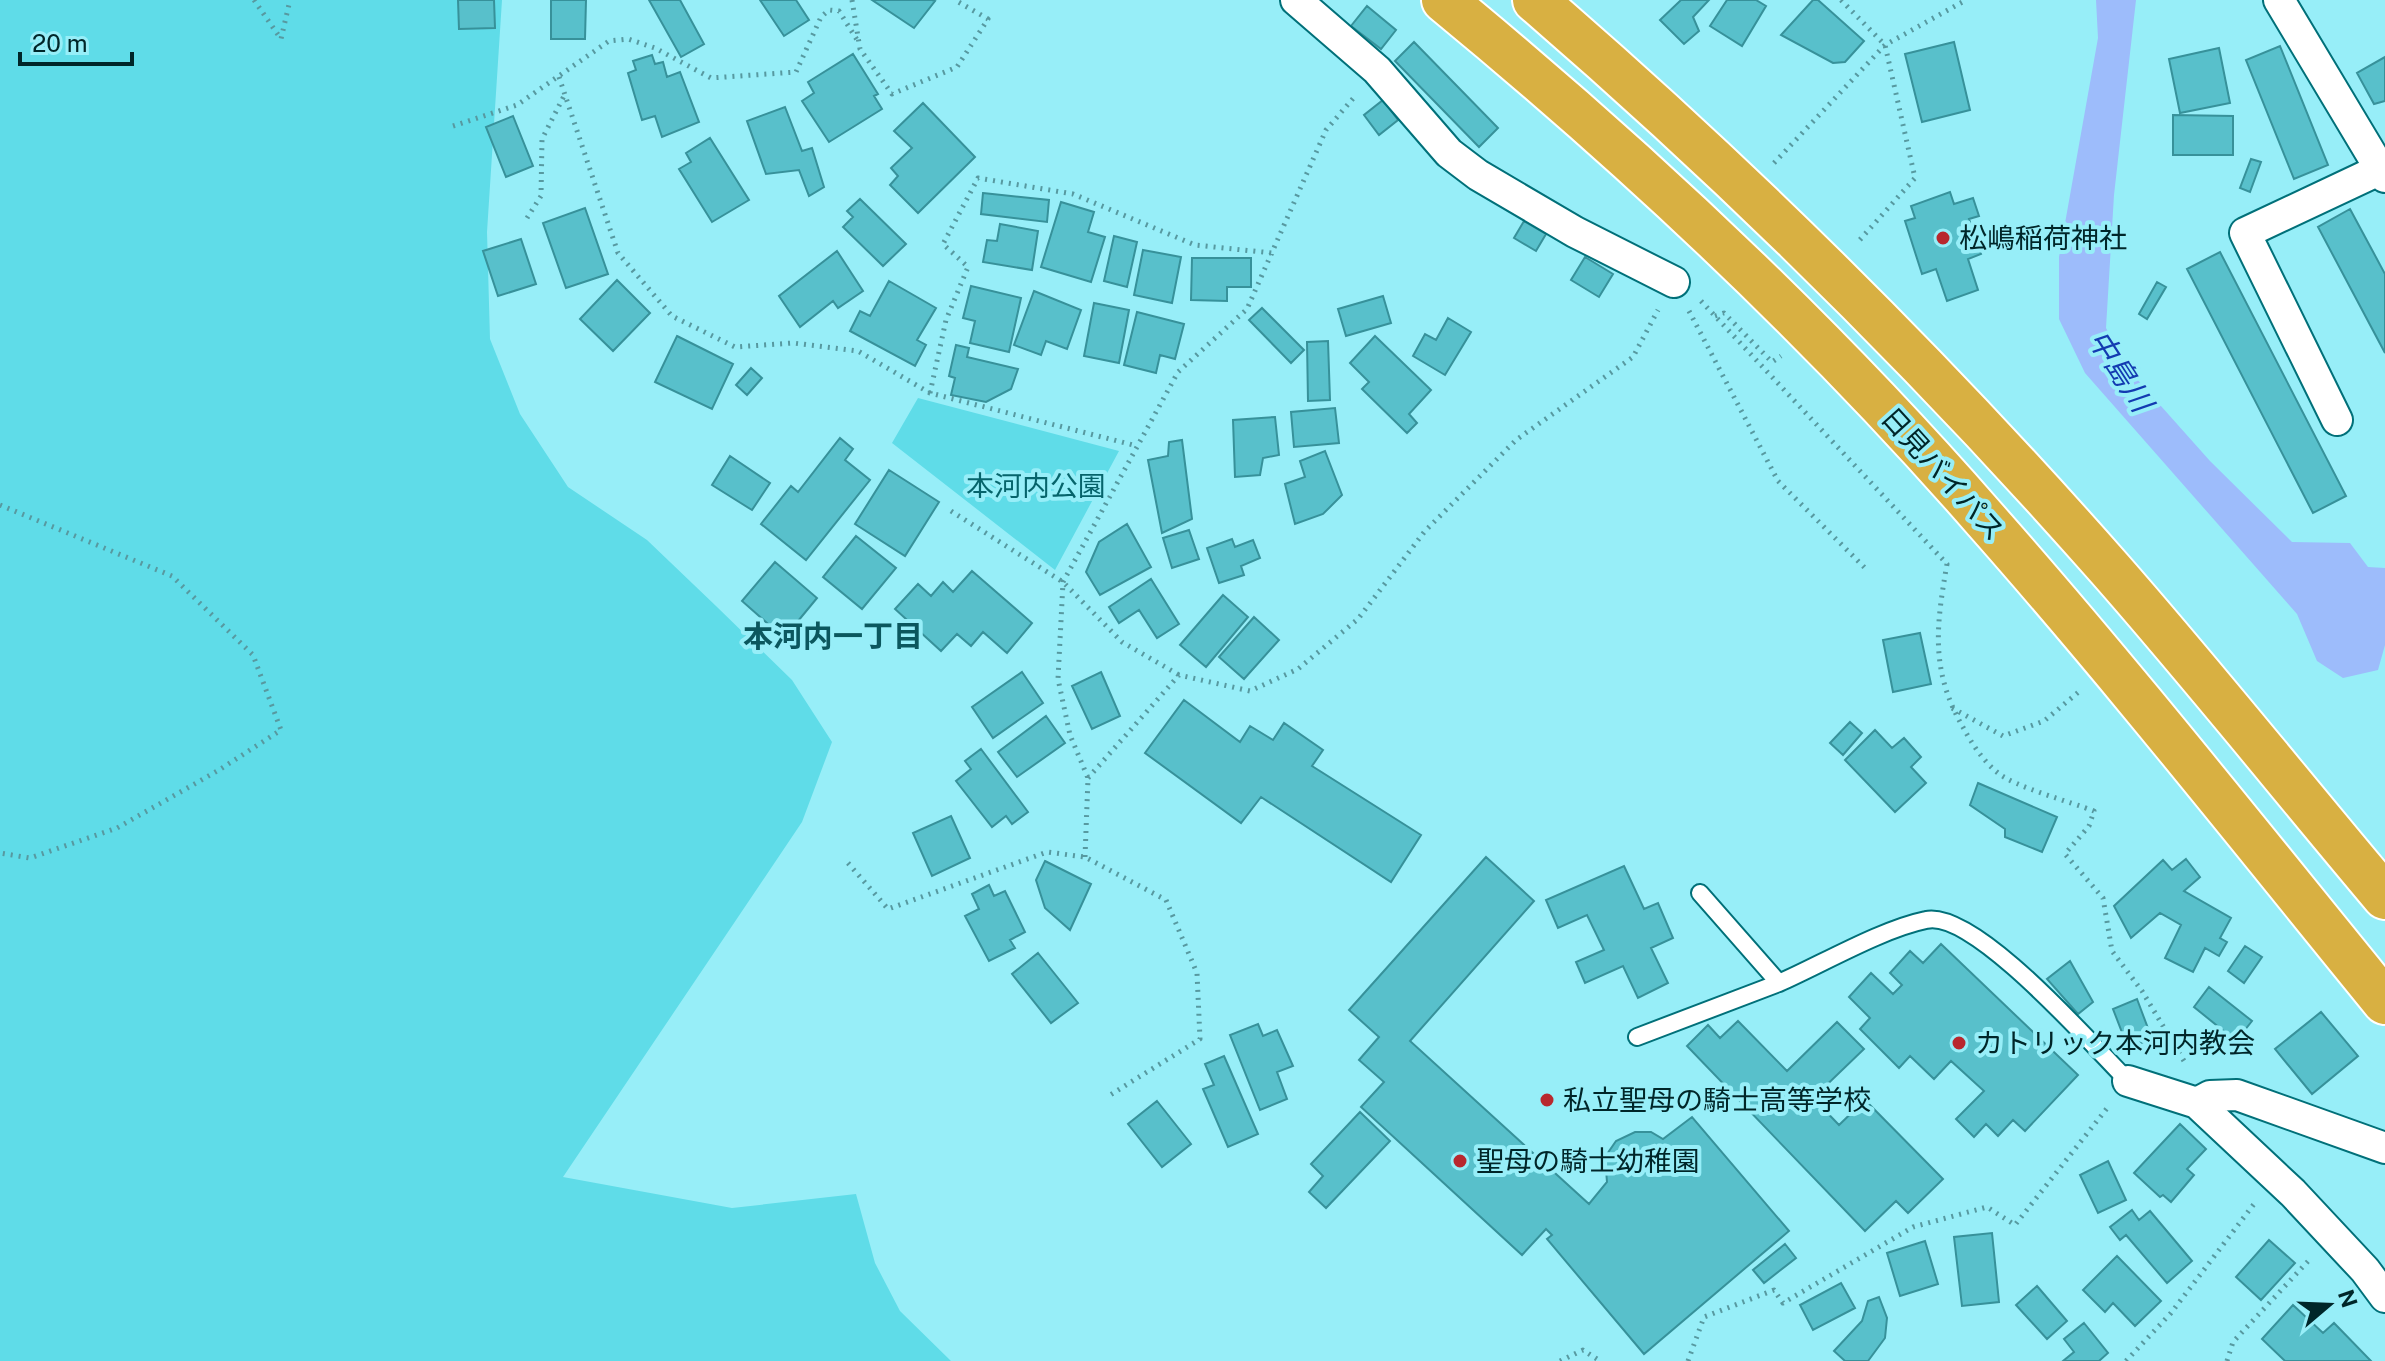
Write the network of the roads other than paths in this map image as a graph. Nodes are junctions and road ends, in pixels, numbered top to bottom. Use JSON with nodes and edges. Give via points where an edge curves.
{"nodes":[{"id":1,"x":1296,"y":0,"type":"edge"},
{"id":2,"x":1444,"y":0,"type":"edge"},
{"id":3,"x":1535,"y":0,"type":"edge"},
{"id":4,"x":2279,"y":0,"type":"edge"},
{"id":5,"x":2383,"y":173,"type":"edge"},
{"id":6,"x":1674,"y":282,"type":"road end"},
{"id":7,"x":2337,"y":420,"type":"dead end"},
{"id":8,"x":1700,"y":893,"type":"dead end"},
{"id":9,"x":2385,"y":897,"type":"edge"},
{"id":10,"x":1779,"y":983,"type":"junction"},
{"id":11,"x":2385,"y":1002,"type":"edge"},
{"id":12,"x":1637,"y":1037,"type":"dead end"},
{"id":13,"x":2128,"y":1081,"type":"joint"},
{"id":14,"x":2197,"y":1103,"type":"junction"},
{"id":15,"x":2385,"y":1148,"type":"edge"},
{"id":16,"x":2385,"y":1297,"type":"edge"}],
"edges":[{"from":1,"to":6,"type":"street","via":[[1377,70],[1449,153],[1478,175]]},
{"from":2,"to":11,"type":"highway","name":"日見バイパス","via":[[1547,84],[1707,230],[1892,418],[2113,668]]},
{"from":3,"to":9,"type":"highway","name":"日見バイパス","via":[[1747,191],[1931,376],[2110,570]]},
{"from":4,"to":5,"type":"street"},
{"from":5,"to":7,"type":"street","via":[[2245,233]]},
{"from":8,"to":10,"type":"lane"},
{"from":10,"to":12,"type":"lane"},
{"from":10,"to":13,"type":"lane","via":[[1905,927],[1928,919],[1949,920],[2007,960]]},
{"from":13,"to":14,"type":"street"},
{"from":14,"to":15,"type":"street","via":[[2210,1096],[2237,1095]]},
{"from":14,"to":16,"type":"street","via":[[2275,1176]]}]}
